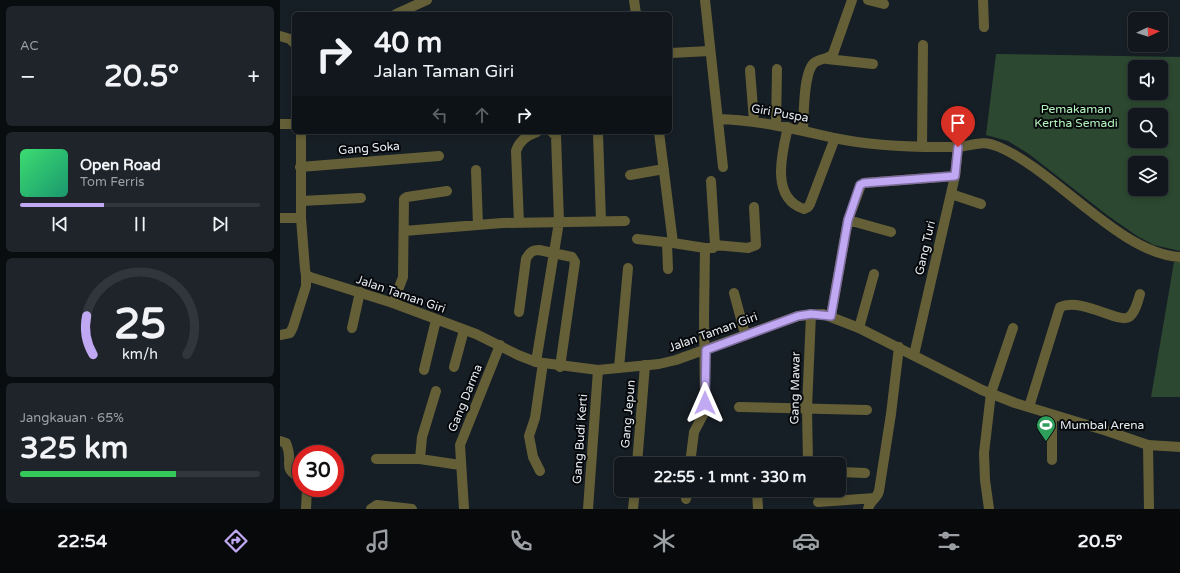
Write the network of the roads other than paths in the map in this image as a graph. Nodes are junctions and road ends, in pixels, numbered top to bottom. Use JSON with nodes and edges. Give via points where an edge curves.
{"nodes":[{"id":1,"x":426,"y":0,"type":"edge"},
{"id":2,"x":634,"y":0,"type":"edge"},
{"id":3,"x":705,"y":0,"type":"edge"},
{"id":4,"x":852,"y":0,"type":"edge"},
{"id":5,"x":868,"y":0,"type":"edge"},
{"id":6,"x":983,"y":0,"type":"edge"},
{"id":7,"x":884,"y":4,"type":"dead end"},
{"id":8,"x":400,"y":12,"type":"edge"},
{"id":9,"x":636,"y":12,"type":"edge"},
{"id":10,"x":984,"y":27,"type":"dead end"},
{"id":11,"x":280,"y":36,"type":"edge"},
{"id":12,"x":292,"y":42,"type":"edge"},
{"id":13,"x":923,"y":45,"type":"dead end"},
{"id":14,"x":710,"y":51,"type":"junction"},
{"id":15,"x":672,"y":53,"type":"edge"},
{"id":16,"x":827,"y":59,"type":"junction"},
{"id":17,"x":873,"y":64,"type":"dead end"},
{"id":18,"x":777,"y":69,"type":"dead end"},
{"id":19,"x":750,"y":70,"type":"dead end"},
{"id":20,"x":718,"y":119,"type":"junction"},
{"id":21,"x":754,"y":121,"type":"junction"},
{"id":22,"x":280,"y":124,"type":"edge"},
{"id":23,"x":292,"y":124,"type":"edge"},
{"id":24,"x":776,"y":125,"type":"junction"},
{"id":25,"x":788,"y":127,"type":"junction"},
{"id":26,"x":803,"y":130,"type":"junction"},
{"id":27,"x":300,"y":134,"type":"edge"},
{"id":28,"x":533,"y":134,"type":"edge"},
{"id":29,"x":554,"y":134,"type":"edge"},
{"id":30,"x":598,"y":134,"type":"dead end"},
{"id":31,"x":659,"y":134,"type":"edge"},
{"id":32,"x":835,"y":138,"type":"junction"},
{"id":33,"x":922,"y":147,"type":"junction"},
{"id":34,"x":958,"y":147,"type":"junction"},
{"id":35,"x":440,"y":156,"type":"dead end"},
{"id":36,"x":300,"y":167,"type":"junction"},
{"id":37,"x":723,"y":167,"type":"dead end"},
{"id":38,"x":476,"y":170,"type":"dead end"},
{"id":39,"x":664,"y":170,"type":"junction"},
{"id":40,"x":630,"y":175,"type":"dead end"},
{"id":41,"x":955,"y":176,"type":"junction"},
{"id":42,"x":711,"y":181,"type":"dead end"},
{"id":43,"x":447,"y":191,"type":"dead end"},
{"id":44,"x":951,"y":194,"type":"junction"},
{"id":45,"x":361,"y":198,"type":"dead end"},
{"id":46,"x":301,"y":201,"type":"junction"},
{"id":47,"x":981,"y":204,"type":"dead end"},
{"id":48,"x":754,"y":206,"type":"dead end"},
{"id":49,"x":280,"y":218,"type":"edge"},
{"id":50,"x":301,"y":218,"type":"junction"},
{"id":51,"x":848,"y":220,"type":"junction"},
{"id":52,"x":601,"y":221,"type":"junction"},
{"id":53,"x":625,"y":221,"type":"dead end"},
{"id":54,"x":559,"y":222,"type":"junction"},
{"id":55,"x":519,"y":223,"type":"junction"},
{"id":56,"x":478,"y":225,"type":"junction"},
{"id":57,"x":404,"y":231,"type":"junction"},
{"id":58,"x":891,"y":232,"type":"dead end"},
{"id":59,"x":637,"y":239,"type":"dead end"},
{"id":60,"x":670,"y":243,"type":"junction"},
{"id":61,"x":710,"y":247,"type":"junction"},
{"id":62,"x":553,"y":252,"type":"junction"},
{"id":63,"x":1180,"y":257,"type":"edge"},
{"id":64,"x":628,"y":268,"type":"dead end"},
{"id":65,"x":668,"y":269,"type":"dead end"},
{"id":66,"x":306,"y":274,"type":"junction"},
{"id":67,"x":874,"y":274,"type":"dead end"},
{"id":68,"x":360,"y":292,"type":"junction"},
{"id":69,"x":734,"y":293,"type":"dead end"},
{"id":70,"x":1140,"y":294,"type":"dead end"},
{"id":71,"x":393,"y":303,"type":"junction"},
{"id":72,"x":519,"y":312,"type":"dead end"},
{"id":73,"x":811,"y":314,"type":"junction"},
{"id":74,"x":831,"y":316,"type":"junction"},
{"id":75,"x":436,"y":320,"type":"junction"},
{"id":76,"x":352,"y":328,"type":"dead end"},
{"id":77,"x":859,"y":328,"type":"junction"},
{"id":78,"x":1013,"y":328,"type":"dead end"},
{"id":79,"x":464,"y":330,"type":"junction"},
{"id":80,"x":745,"y":334,"type":"junction"},
{"id":81,"x":280,"y":335,"type":"edge"},
{"id":82,"x":500,"y":345,"type":"junction"},
{"id":83,"x":899,"y":347,"type":"junction"},
{"id":84,"x":706,"y":350,"type":"junction"},
{"id":85,"x":914,"y":355,"type":"junction"},
{"id":86,"x":540,"y":363,"type":"junction"},
{"id":87,"x":645,"y":365,"type":"junction"},
{"id":88,"x":560,"y":366,"type":"junction"},
{"id":89,"x":454,"y":367,"type":"dead end"},
{"id":90,"x":619,"y":368,"type":"junction"},
{"id":91,"x":424,"y":370,"type":"dead end"},
{"id":92,"x":598,"y":370,"type":"junction"},
{"id":93,"x":436,"y":391,"type":"dead end"},
{"id":94,"x":991,"y":393,"type":"junction"},
{"id":95,"x":739,"y":407,"type":"dead end"},
{"id":96,"x":1029,"y":407,"type":"junction"},
{"id":97,"x":807,"y":408,"type":"junction"},
{"id":98,"x":866,"y":410,"type":"dead end"},
{"id":99,"x":1052,"y":416,"type":"junction"},
{"id":100,"x":280,"y":441,"type":"edge"},
{"id":101,"x":1148,"y":445,"type":"junction"},
{"id":102,"x":1180,"y":447,"type":"edge"},
{"id":103,"x":638,"y":457,"type":"edge"},
{"id":104,"x":691,"y":457,"type":"edge"},
{"id":105,"x":808,"y":457,"type":"edge"},
{"id":106,"x":376,"y":459,"type":"dead end"},
{"id":107,"x":420,"y":459,"type":"junction"},
{"id":108,"x":1052,"y":460,"type":"dead end"},
{"id":109,"x":460,"y":465,"type":"junction"},
{"id":110,"x":540,"y":471,"type":"dead end"},
{"id":111,"x":846,"y":472,"type":"edge"},
{"id":112,"x":865,"y":473,"type":"dead end"},
{"id":113,"x":292,"y":475,"type":"edge"},
{"id":114,"x":307,"y":497,"type":"edge"},
{"id":115,"x":634,"y":497,"type":"edge"},
{"id":116,"x":757,"y":497,"type":"edge"},
{"id":117,"x":875,"y":498,"type":"junction"},
{"id":118,"x":818,"y":502,"type":"dead end"},
{"id":119,"x":306,"y":509,"type":"edge"},
{"id":120,"x":371,"y":509,"type":"edge"},
{"id":121,"x":412,"y":509,"type":"edge"},
{"id":122,"x":464,"y":509,"type":"edge"},
{"id":123,"x":588,"y":509,"type":"edge"},
{"id":124,"x":633,"y":509,"type":"edge"},
{"id":125,"x":758,"y":509,"type":"edge"},
{"id":126,"x":868,"y":509,"type":"edge"},
{"id":127,"x":990,"y":509,"type":"edge"},
{"id":128,"x":1149,"y":509,"type":"edge"}],
"edges":[{"from":1,"to":8,"type":"street"},
{"from":2,"to":9,"type":"street"},
{"from":3,"to":14,"type":"street"},
{"from":4,"to":16,"type":"street","via":[[837,46]]},
{"from":5,"to":7,"type":"street"},
{"from":6,"to":10,"type":"street"},
{"from":11,"to":12,"type":"street"},
{"from":13,"to":33,"type":"street"},
{"from":14,"to":15,"type":"street"},
{"from":14,"to":20,"type":"street"},
{"from":16,"to":17,"type":"street"},
{"from":16,"to":26,"type":"street","via":[[815,63],[808,74]]},
{"from":18,"to":24,"type":"street"},
{"from":19,"to":21,"type":"street"},
{"from":20,"to":21,"type":"street","name":"Giri Puspa"},
{"from":20,"to":37,"type":"street"},
{"from":21,"to":24,"type":"street","name":"Giri Puspa"},
{"from":22,"to":23,"type":"street"},
{"from":24,"to":25,"type":"street","name":"Giri Puspa"},
{"from":25,"to":26,"type":"street","name":"Giri Puspa"},
{"from":25,"to":32,"type":"street","via":[[781,175],[783,190],[785,195],[804,209],[810,204]]},
{"from":26,"to":32,"type":"street","name":"Giri Puspa"},
{"from":27,"to":36,"type":"street"},
{"from":28,"to":55,"type":"street","via":[[522,140],[516,151]]},
{"from":29,"to":54,"type":"street"},
{"from":30,"to":52,"type":"street"},
{"from":31,"to":39,"type":"street"},
{"from":32,"to":33,"type":"street","name":"Giri Puspa"},
{"from":33,"to":34,"type":"street","name":"Giri Puspa"},
{"from":34,"to":41,"type":"street","name":"Gang Turi"},
{"from":34,"to":63,"type":"street","name":"Giri Puspa","via":[[984,142],[999,147],[1028,164],[1139,244],[1165,256]]},
{"from":35,"to":36,"type":"street","name":"Gang Soka"},
{"from":36,"to":46,"type":"street"},
{"from":38,"to":56,"type":"street"},
{"from":39,"to":40,"type":"street"},
{"from":39,"to":60,"type":"street"},
{"from":41,"to":44,"type":"street","name":"Gang Turi"},
{"from":41,"to":51,"type":"street","via":[[864,183],[859,188]]},
{"from":42,"to":61,"type":"street"},
{"from":43,"to":57,"type":"street","via":[[405,198]]},
{"from":44,"to":47,"type":"street"},
{"from":44,"to":85,"type":"street","name":"Gang Turi"},
{"from":45,"to":46,"type":"street"},
{"from":46,"to":50,"type":"street"},
{"from":48,"to":61,"type":"street","via":[[756,245],[748,248]]},
{"from":49,"to":50,"type":"street"},
{"from":50,"to":66,"type":"street"},
{"from":51,"to":58,"type":"street"},
{"from":51,"to":74,"type":"street"},
{"from":52,"to":53,"type":"street"},
{"from":52,"to":54,"type":"street"},
{"from":54,"to":55,"type":"street"},
{"from":54,"to":62,"type":"street"},
{"from":55,"to":56,"type":"street"},
{"from":56,"to":57,"type":"street"},
{"from":57,"to":71,"type":"street","via":[[403,277]]},
{"from":59,"to":60,"type":"street"},
{"from":60,"to":61,"type":"street"},
{"from":60,"to":65,"type":"street"},
{"from":61,"to":84,"type":"street","via":[[704,318]]},
{"from":62,"to":72,"type":"street","via":[[535,250],[526,259]]},
{"from":62,"to":86,"type":"street"},
{"from":62,"to":88,"type":"street","via":[[572,257],[575,262]]},
{"from":64,"to":90,"type":"street"},
{"from":66,"to":68,"type":"street","name":"Jalan Taman Giri"},
{"from":66,"to":81,"type":"street","via":[[306,286],[293,327],[290,333]]},
{"from":67,"to":77,"type":"street"},
{"from":68,"to":71,"type":"street","name":"Jalan Taman Giri"},
{"from":68,"to":76,"type":"street"},
{"from":69,"to":80,"type":"street"},
{"from":70,"to":96,"type":"street","via":[[1133,312],[1126,318],[1118,318],[1084,306],[1070,304],[1060,307]]},
{"from":71,"to":75,"type":"street","name":"Jalan Taman Giri"},
{"from":73,"to":74,"type":"street","name":"Jalan Taman Giri"},
{"from":73,"to":80,"type":"street","name":"Jalan Taman Giri"},
{"from":73,"to":97,"type":"street","name":"Gang Mawar"},
{"from":74,"to":77,"type":"street","name":"Jalan Taman Giri"},
{"from":75,"to":79,"type":"street","name":"Jalan Taman Giri"},
{"from":75,"to":91,"type":"street"},
{"from":77,"to":83,"type":"street","name":"Jalan Taman Giri"},
{"from":78,"to":94,"type":"street"},
{"from":79,"to":82,"type":"street","name":"Jalan Taman Giri"},
{"from":79,"to":89,"type":"street"},
{"from":80,"to":84,"type":"street","name":"Jalan Taman Giri"},
{"from":82,"to":86,"type":"street","name":"Jalan Taman Giri"},
{"from":82,"to":109,"type":"street","name":"Gang Darma","via":[[460,445]]},
{"from":83,"to":85,"type":"street","name":"Jalan Taman Giri"},
{"from":83,"to":117,"type":"street","via":[[892,414],[879,491]]},
{"from":84,"to":87,"type":"street","name":"Jalan Taman Giri","via":[[676,360]]},
{"from":84,"to":104,"type":"street","via":[[704,413],[694,432]]},
{"from":85,"to":94,"type":"street","name":"Jalan Taman Giri"},
{"from":86,"to":88,"type":"street","name":"Jalan Taman Giri"},
{"from":86,"to":110,"type":"street","via":[[535,418],[528,436],[533,457]]},
{"from":87,"to":90,"type":"street","name":"Jalan Taman Giri"},
{"from":87,"to":103,"type":"street","name":"Gang Jepun"},
{"from":88,"to":92,"type":"street","name":"Jalan Taman Giri"},
{"from":90,"to":92,"type":"street","name":"Jalan Taman Giri"},
{"from":92,"to":123,"type":"street","name":"Gang Budi Kerti"},
{"from":93,"to":107,"type":"street","via":[[422,437]]},
{"from":94,"to":96,"type":"street","name":"Jalan Taman Giri"},
{"from":94,"to":127,"type":"street","via":[[984,453]]},
{"from":95,"to":97,"type":"street"},
{"from":96,"to":99,"type":"street","name":"Jalan Taman Giri"},
{"from":97,"to":98,"type":"street"},
{"from":97,"to":105,"type":"street","name":"Gang Mawar"},
{"from":99,"to":101,"type":"street","name":"Jalan Taman Giri"},
{"from":99,"to":108,"type":"street"},
{"from":100,"to":113,"type":"street","via":[[286,443],[289,450],[287,470]]},
{"from":101,"to":102,"type":"street","name":"Jalan Taman Giri"},
{"from":101,"to":128,"type":"street"},
{"from":106,"to":107,"type":"street"},
{"from":107,"to":109,"type":"street"},
{"from":109,"to":122,"type":"street","name":"Gang Darma"},
{"from":111,"to":112,"type":"street"},
{"from":114,"to":119,"type":"street"},
{"from":115,"to":124,"type":"street"},
{"from":116,"to":125,"type":"street"},
{"from":117,"to":118,"type":"street"},
{"from":117,"to":126,"type":"street"},
{"from":120,"to":121,"type":"street","via":[[376,505]]}]}
